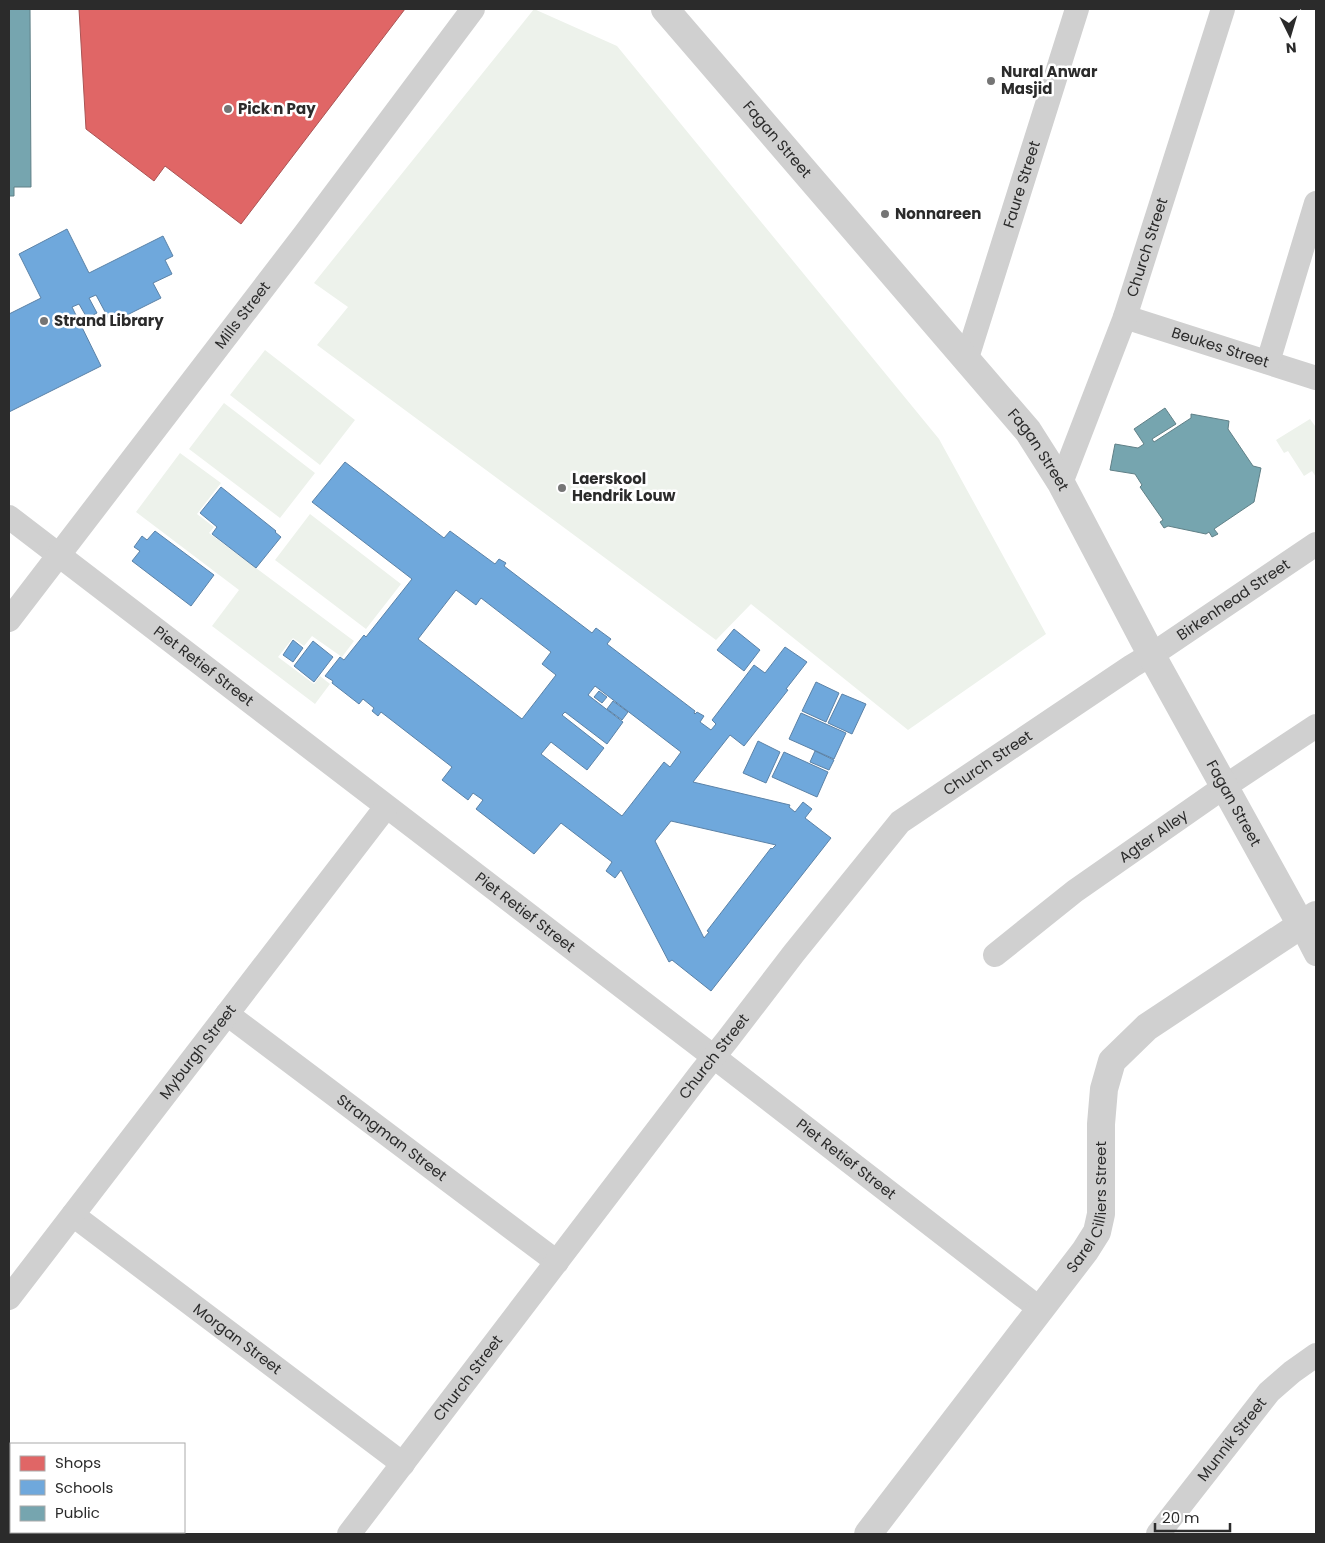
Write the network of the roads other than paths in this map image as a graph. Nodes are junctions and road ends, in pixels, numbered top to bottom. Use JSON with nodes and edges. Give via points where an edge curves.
{"nodes":[{"id":1,"x":473,"y":9,"type":"edge"},
{"id":2,"x":665,"y":9,"type":"edge"},
{"id":3,"x":1077,"y":9,"type":"edge"},
{"id":4,"x":1223,"y":9,"type":"edge"},
{"id":5,"x":1316,"y":203,"type":"edge"},
{"id":6,"x":1125,"y":317,"type":"junction"},
{"id":7,"x":967,"y":358,"type":"junction"},
{"id":8,"x":1268,"y":362,"type":"junction"},
{"id":9,"x":1316,"y":378,"type":"edge"},
{"id":10,"x":1061,"y":483,"type":"junction"},
{"id":11,"x":9,"y":517,"type":"edge"},
{"id":12,"x":1316,"y":544,"type":"edge"},
{"id":13,"x":59,"y":555,"type":"junction"},
{"id":14,"x":9,"y":620,"type":"edge"},
{"id":15,"x":1151,"y":654,"type":"junction"},
{"id":16,"x":1316,"y":726,"type":"edge"},
{"id":17,"x":1224,"y":787,"type":"junction"},
{"id":18,"x":386,"y":807,"type":"junction"},
{"id":19,"x":1308,"y":920,"type":"edge"},
{"id":20,"x":1316,"y":954,"type":"edge"},
{"id":21,"x":995,"y":955,"type":"dead end"},
{"id":22,"x":227,"y":1014,"type":"junction"},
{"id":23,"x":714,"y":1057,"type":"junction"},
{"id":24,"x":73,"y":1215,"type":"junction"},
{"id":25,"x":557,"y":1262,"type":"junction"},
{"id":26,"x":9,"y":1298,"type":"edge"},
{"id":27,"x":1040,"y":1309,"type":"junction"},
{"id":28,"x":1316,"y":1355,"type":"edge"},
{"id":29,"x":403,"y":1464,"type":"junction"},
{"id":30,"x":349,"y":1534,"type":"edge"},
{"id":31,"x":868,"y":1534,"type":"edge"},
{"id":32,"x":1158,"y":1534,"type":"edge"}],
"edges":[{"from":1,"to":13,"type":"street","name":"Mills Street","via":[[364,157]]},
{"from":2,"to":7,"type":"street","name":"Fagan Street"},
{"from":3,"to":7,"type":"street","name":"Faure Street"},
{"from":4,"to":6,"type":"street","name":"Church Street"},
{"from":5,"to":8,"type":"street"},
{"from":6,"to":8,"type":"street","name":"Beukes Street"},
{"from":6,"to":10,"type":"street","name":"Church Street"},
{"from":7,"to":10,"type":"street","name":"Fagan Street","via":[[1028,431]]},
{"from":8,"to":9,"type":"street","name":"Beukes Street"},
{"from":10,"to":15,"type":"street","name":"Fagan Street"},
{"from":11,"to":13,"type":"street","name":"Piet Retief Street"},
{"from":12,"to":15,"type":"street","name":"Birkenhead Street"},
{"from":13,"to":14,"type":"street","name":"Mills Street"},
{"from":13,"to":18,"type":"street","name":"Piet Retief Street"},
{"from":15,"to":17,"type":"street","name":"Fagan Street"},
{"from":15,"to":23,"type":"street","name":"Church Street","via":[[900,822]]},
{"from":16,"to":17,"type":"street","name":"Agter Alley"},
{"from":17,"to":19,"type":"street","name":"Fagan Street"},
{"from":17,"to":21,"type":"street","name":"Agter Alley","via":[[1075,891]]},
{"from":18,"to":22,"type":"street","name":"Myburgh Street"},
{"from":18,"to":23,"type":"street","name":"Piet Retief Street"},
{"from":19,"to":20,"type":"street","name":"Fagan Street"},
{"from":19,"to":27,"type":"street","name":"Sarel Cilliers Street","via":[[1147,1027],[1112,1061],[1104,1089],[1101,1214],[1097,1232]]},
{"from":22,"to":24,"type":"street","name":"Myburgh Street"},
{"from":22,"to":25,"type":"street","name":"Strangman Street"},
{"from":23,"to":25,"type":"street","name":"Church Street"},
{"from":23,"to":27,"type":"street","name":"Piet Retief Street"},
{"from":24,"to":26,"type":"street","name":"Myburgh Street"},
{"from":24,"to":29,"type":"street","name":"Morgan Street"},
{"from":25,"to":29,"type":"street","name":"Church Street"},
{"from":27,"to":31,"type":"street","name":"Sarel Cilliers Street"},
{"from":28,"to":32,"type":"street","name":"Munnik Street","via":[[1269,1392]]},
{"from":29,"to":30,"type":"street","name":"Church Street"}]}
